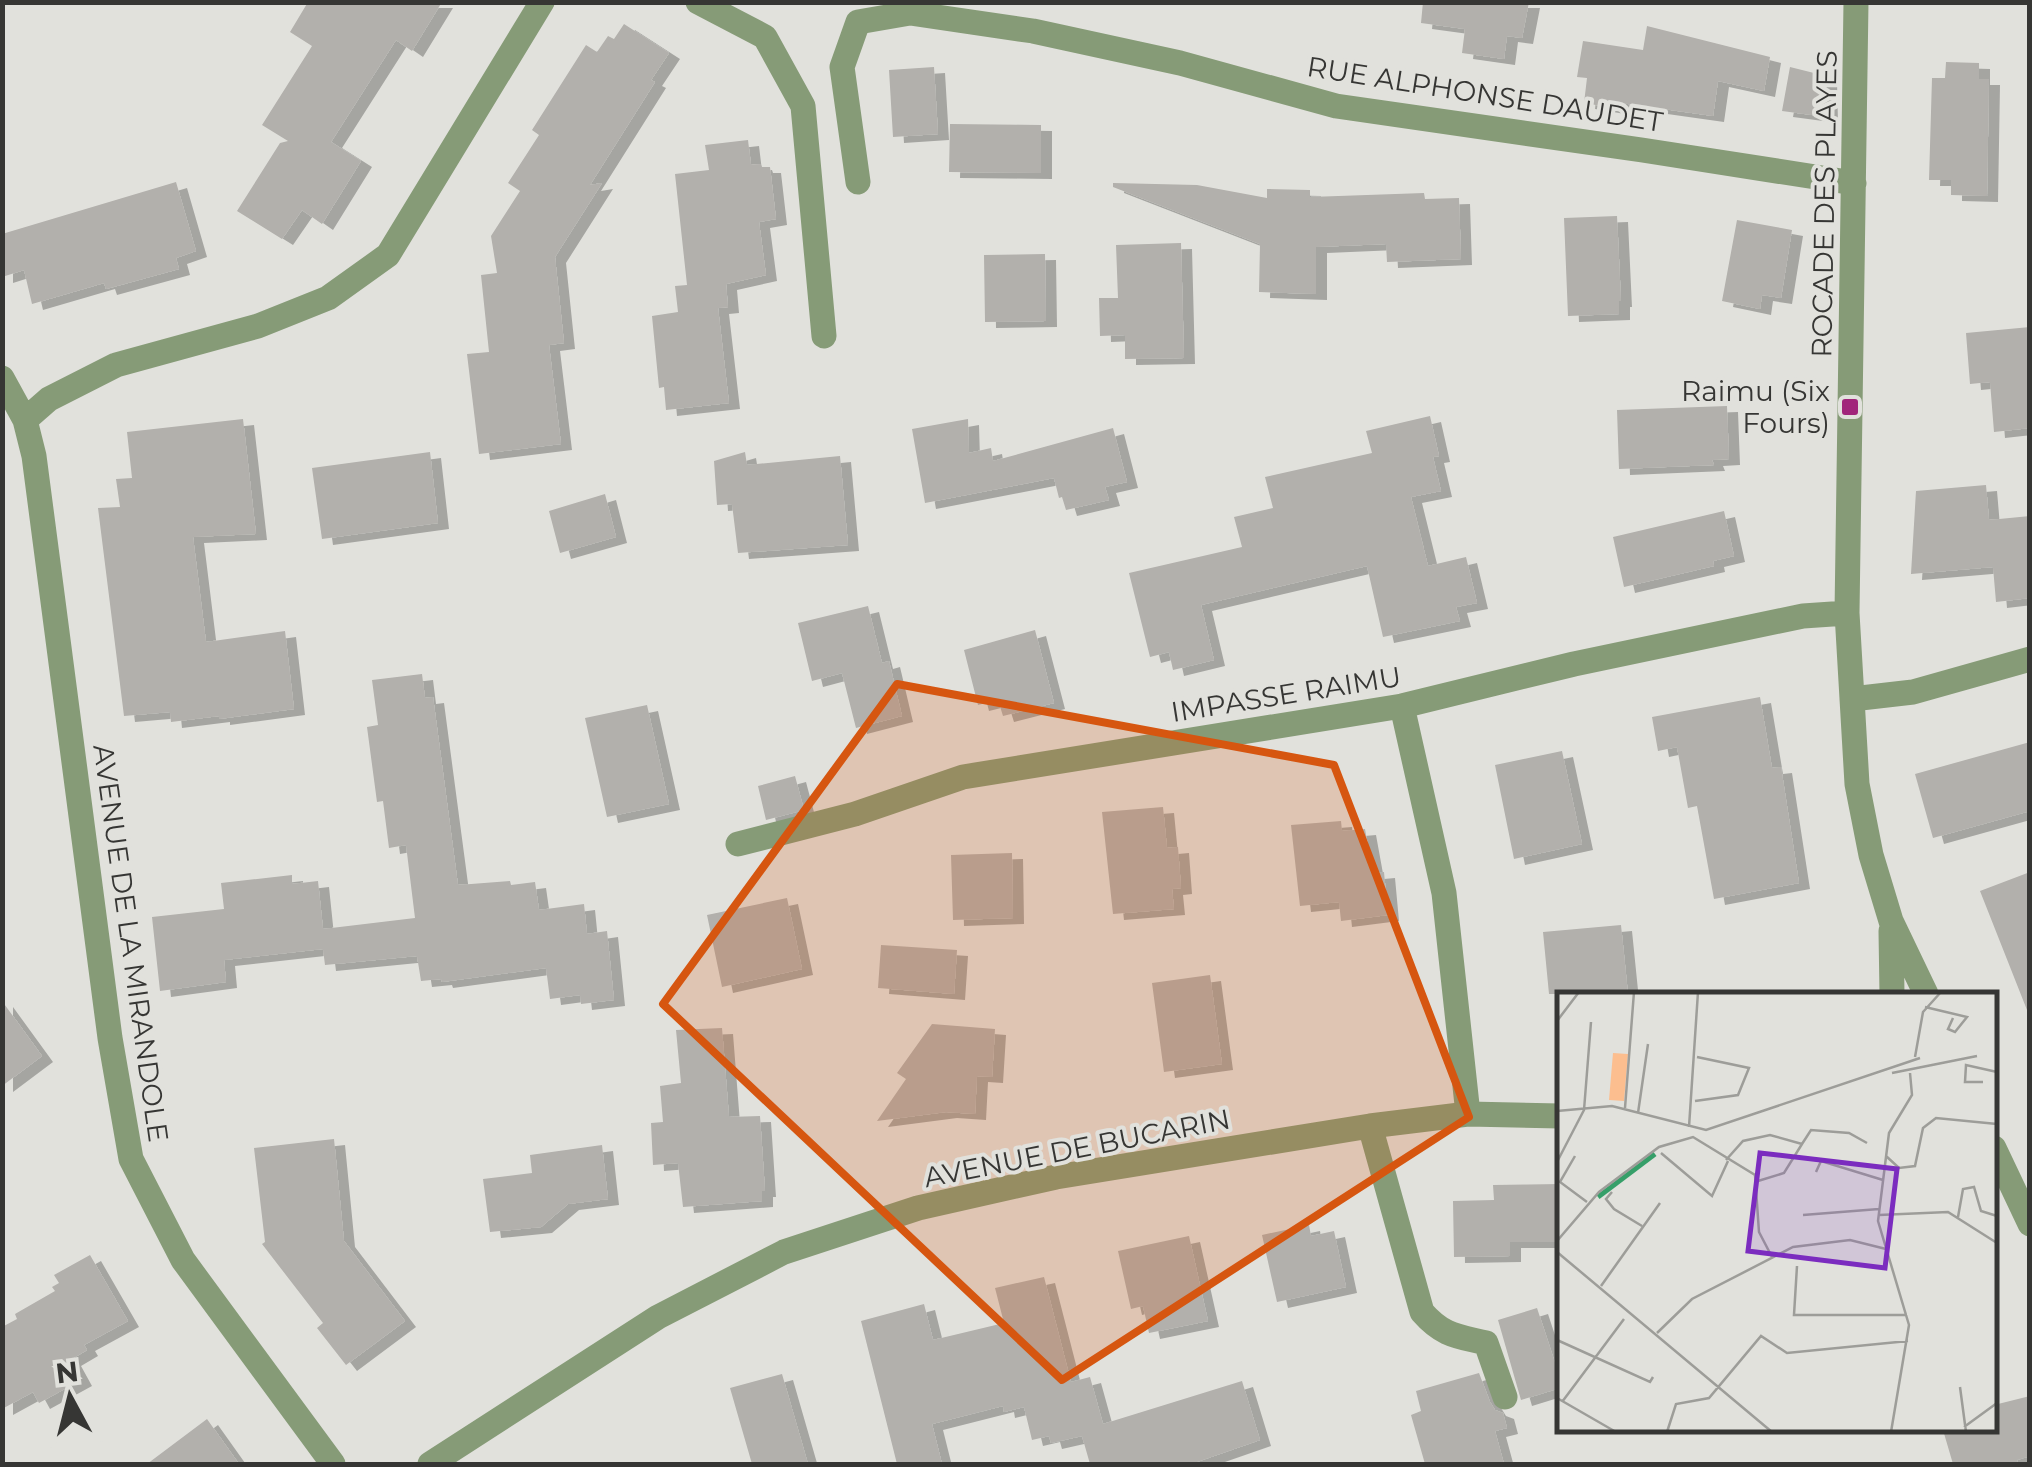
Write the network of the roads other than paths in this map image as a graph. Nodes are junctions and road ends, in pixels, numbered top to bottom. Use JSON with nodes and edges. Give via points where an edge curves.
{"nodes":[{"id":1,"x":542,"y":2,"type":"edge"},
{"id":2,"x":698,"y":2,"type":"edge"},
{"id":3,"x":1856,"y":2,"type":"edge"},
{"id":4,"x":858,"y":182,"type":"dead end"},
{"id":5,"x":1854,"y":183,"type":"junction"},
{"id":6,"x":824,"y":336,"type":"dead end"},
{"id":7,"x":2,"y":378,"type":"edge"},
{"id":8,"x":25,"y":420,"type":"junction"},
{"id":9,"x":1847,"y":612,"type":"junction"},
{"id":10,"x":2030,"y":660,"type":"edge"},
{"id":11,"x":1852,"y":699,"type":"junction"},
{"id":12,"x":1402,"y":706,"type":"junction"},
{"id":13,"x":738,"y":844,"type":"dead end"},
{"id":14,"x":1890,"y":921,"type":"junction"},
{"id":15,"x":1892,"y":992,"type":"edge"},
{"id":16,"x":1925,"y":992,"type":"edge"},
{"id":17,"x":1468,"y":1114,"type":"junction"},
{"id":18,"x":1557,"y":1116,"type":"edge"},
{"id":19,"x":1370,"y":1126,"type":"junction"},
{"id":20,"x":2003,"y":1183,"type":"edge"},
{"id":21,"x":2030,"y":1224,"type":"edge"},
{"id":22,"x":1505,"y":1396,"type":"dead end"},
{"id":23,"x":333,"y":1464,"type":"edge"},
{"id":24,"x":430,"y":1464,"type":"edge"}],
"edges":[{"from":1,"to":8,"type":"street","via":[[388,255],[328,298],[258,326],[116,365],[49,399]]},
{"from":2,"to":6,"type":"street","via":[[765,38],[804,106]]},
{"from":3,"to":5,"type":"street","name":"ROCADE DES PLAYES"},
{"from":4,"to":5,"type":"street","name":"RUE ALPHONSE DAUDET","via":[[842,67],[858,22],[910,13],[1180,63],[1336,106]]},
{"from":5,"to":9,"type":"street","name":"ROCADE DES PLAYES"},
{"from":7,"to":8,"type":"street","name":"AVENUE DE LA MIRANDOLE"},
{"from":8,"to":23,"type":"street","name":"AVENUE DE LA MIRANDOLE","via":[[131,1159],[183,1260]]},
{"from":9,"to":11,"type":"street","name":"ROCADE DES PLAYES"},
{"from":9,"to":12,"type":"street","name":"IMPASSE RAIMU","via":[[1574,664]]},
{"from":10,"to":11,"type":"street","via":[[1913,692]]},
{"from":11,"to":14,"type":"street","name":"ROCADE DES PLAYES","via":[[1857,784]]},
{"from":12,"to":13,"type":"street","name":"IMPASSE RAIMU","via":[[963,777]]},
{"from":12,"to":17,"type":"street","via":[[1444,892]]},
{"from":14,"to":15,"type":"street"},
{"from":14,"to":16,"type":"street","name":"ROCADE DES PLAYES"},
{"from":17,"to":18,"type":"street","name":"AVENUE DE BUCARIN"},
{"from":17,"to":19,"type":"street","name":"AVENUE DE BUCARIN"},
{"from":19,"to":22,"type":"street","via":[[1422,1312],[1447,1334],[1486,1343]]},
{"from":19,"to":24,"type":"street","name":"AVENUE DE BUCARIN","via":[[1056,1177],[918,1208],[784,1252],[658,1316]]},
{"from":20,"to":21,"type":"street"}]}
